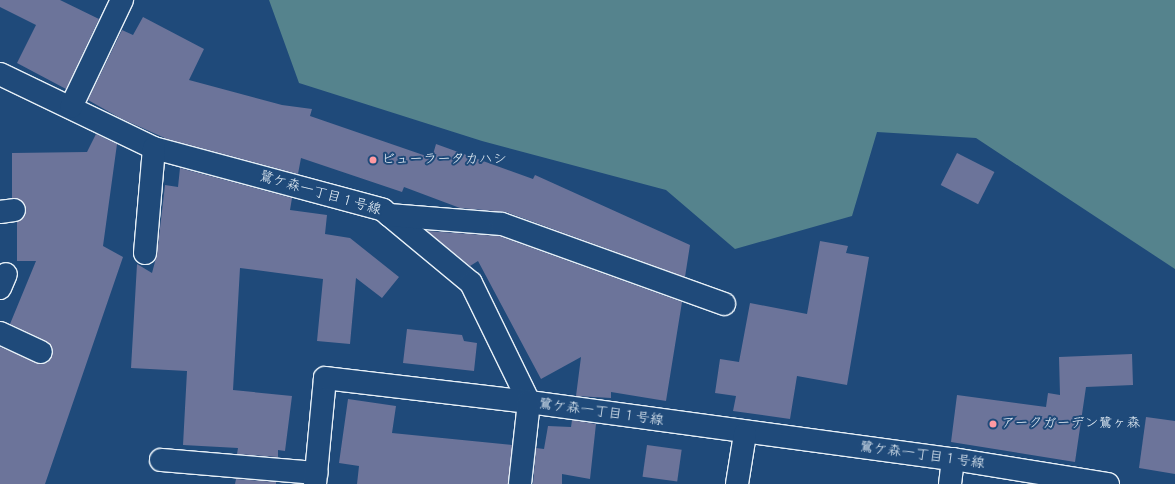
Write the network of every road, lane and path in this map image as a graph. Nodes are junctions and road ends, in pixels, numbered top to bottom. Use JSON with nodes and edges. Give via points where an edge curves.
{"nodes":[{"id":1,"x":122,"y":0,"type":"edge"},
{"id":2,"x":0,"y":74,"type":"edge"},
{"id":3,"x":72,"y":107,"type":"junction"},
{"id":4,"x":154,"y":148,"type":"junction"},
{"id":5,"x":389,"y":215,"type":"junction"},
{"id":6,"x":145,"y":253,"type":"dead end"},
{"id":7,"x":724,"y":304,"type":"dead end"},
{"id":8,"x":0,"y":334,"type":"edge"},
{"id":9,"x":41,"y":352,"type":"dead end"},
{"id":10,"x":529,"y":402,"type":"junction"},
{"id":11,"x":745,"y":434,"type":"junction"},
{"id":12,"x":953,"y":459,"type":"junction"},
{"id":13,"x":160,"y":460,"type":"dead end"},
{"id":14,"x":315,"y":479,"type":"edge"},
{"id":15,"x":520,"y":484,"type":"edge"},
{"id":16,"x":738,"y":484,"type":"edge"},
{"id":17,"x":950,"y":484,"type":"edge"},
{"id":18,"x":1108,"y":484,"type":"edge"}],
"edges":[{"from":1,"to":3,"type":"street"},
{"from":2,"to":3,"type":"street","name":"鷺ケ森一丁目１号線"},
{"from":3,"to":4,"type":"street","name":"鷺ケ森一丁目１号線"},
{"from":4,"to":5,"type":"street","name":"鷺ケ森一丁目１号線","via":[[383,210]]},
{"from":4,"to":6,"type":"street"},
{"from":5,"to":7,"type":"street","via":[[502,224]]},
{"from":5,"to":10,"type":"street","name":"鷺ケ森一丁目１号線","via":[[471,283]]},
{"from":8,"to":9,"type":"street"},
{"from":10,"to":11,"type":"street","name":"鷺ケ森一丁目１号線"},
{"from":10,"to":14,"type":"street","via":[[325,378]]},
{"from":10,"to":15,"type":"street"},
{"from":11,"to":12,"type":"street","name":"鷺ケ森一丁目１号線"},
{"from":11,"to":16,"type":"street"},
{"from":12,"to":17,"type":"street"},
{"from":12,"to":18,"type":"street","name":"鷺ケ森一丁目１号線"},
{"from":13,"to":14,"type":"street"}]}
